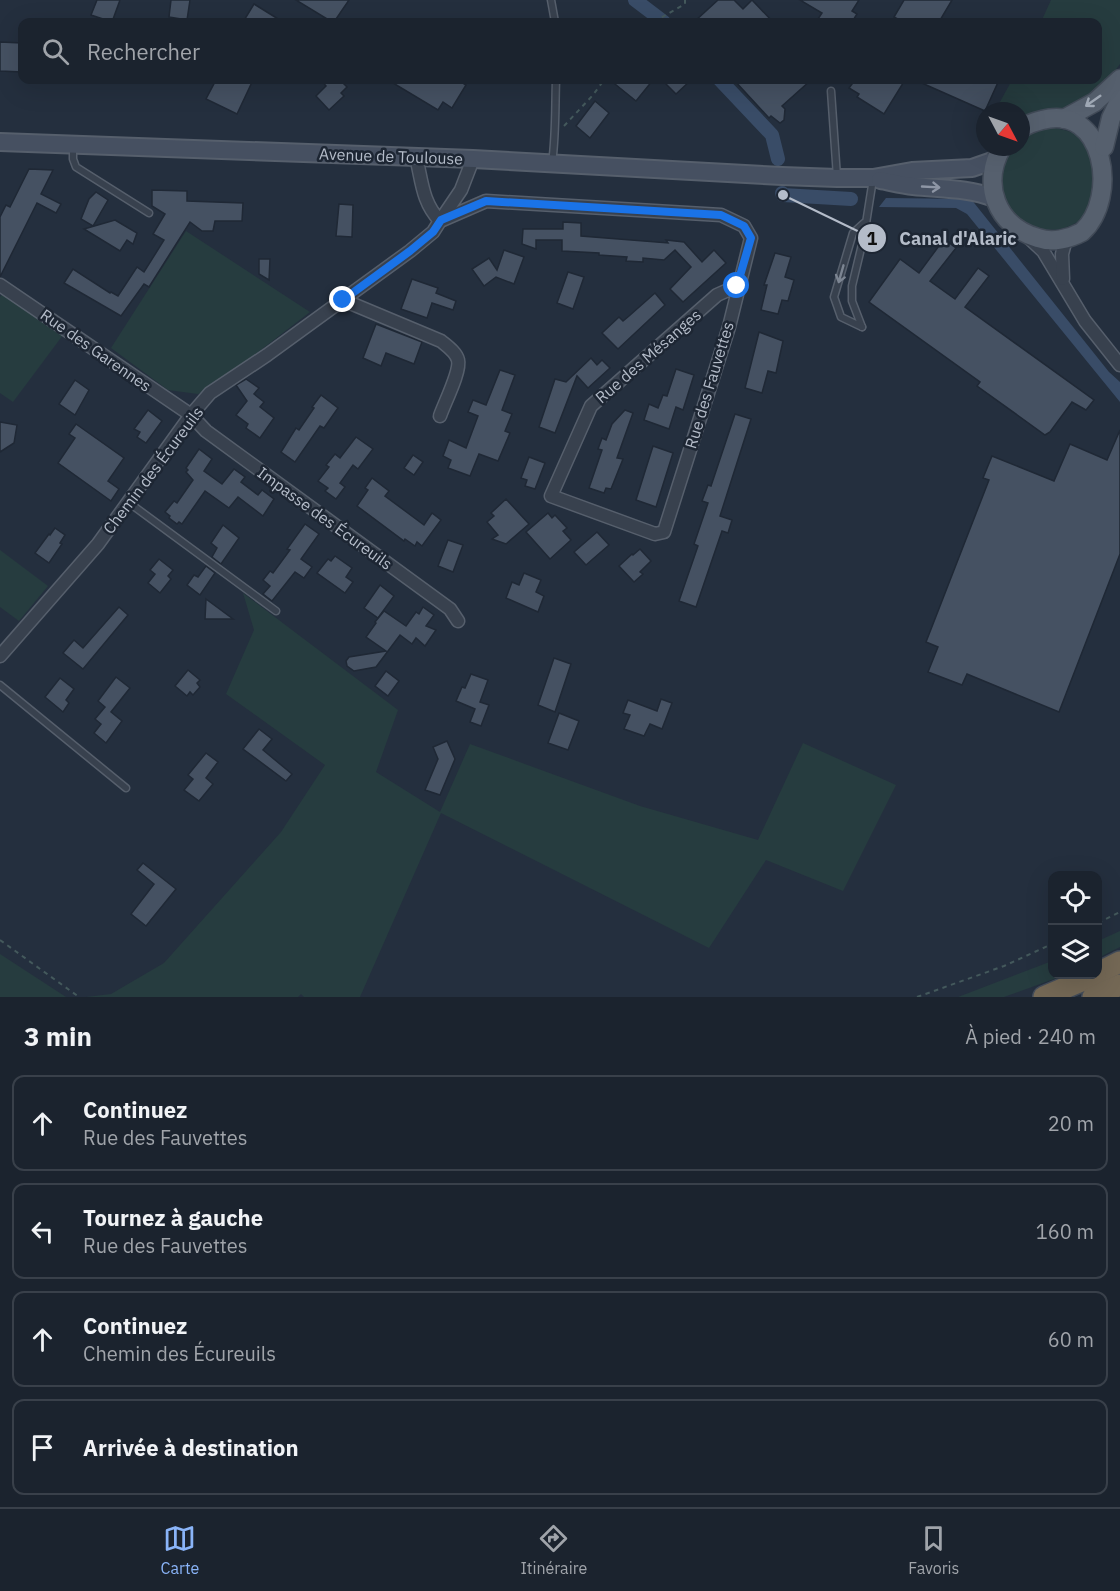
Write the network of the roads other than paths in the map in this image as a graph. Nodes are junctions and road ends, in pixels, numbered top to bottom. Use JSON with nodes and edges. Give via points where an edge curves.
{"nodes":[{"id":1,"x":551,"y":0,"type":"edge"},
{"id":2,"x":554,"y":18,"type":"edge"},
{"id":3,"x":1120,"y":79,"type":"edge"},
{"id":4,"x":556,"y":84,"type":"edge"},
{"id":5,"x":831,"y":91,"type":"dead end"},
{"id":6,"x":1120,"y":99,"type":"edge"},
{"id":7,"x":1064,"y":119,"type":"junction"},
{"id":8,"x":1030,"y":123,"type":"edge"},
{"id":9,"x":0,"y":142,"type":"edge"},
{"id":10,"x":73,"y":145,"type":"junction"},
{"id":11,"x":1104,"y":147,"type":"junction"},
{"id":12,"x":416,"y":156,"type":"junction"},
{"id":13,"x":994,"y":156,"type":"edge"},
{"id":14,"x":998,"y":156,"type":"edge"},
{"id":15,"x":473,"y":159,"type":"junction"},
{"id":16,"x":552,"y":163,"type":"junction"},
{"id":17,"x":1117,"y":174,"type":"edge"},
{"id":18,"x":837,"y":177,"type":"junction"},
{"id":19,"x":873,"y":178,"type":"junction"},
{"id":20,"x":994,"y":198,"type":"junction"},
{"id":21,"x":1114,"y":204,"type":"edge"},
{"id":22,"x":150,"y":213,"type":"dead end"},
{"id":23,"x":441,"y":220,"type":"junction"},
{"id":24,"x":864,"y":223,"type":"junction"},
{"id":25,"x":1025,"y":234,"type":"junction"},
{"id":26,"x":1066,"y":239,"type":"junction"},
{"id":27,"x":0,"y":285,"type":"edge"},
{"id":28,"x":737,"y":286,"type":"junction"},
{"id":29,"x":1064,"y":286,"type":"junction"},
{"id":30,"x":343,"y":300,"type":"junction"},
{"id":31,"x":1120,"y":365,"type":"edge"},
{"id":32,"x":191,"y":415,"type":"junction"},
{"id":33,"x":440,"y":416,"type":"dead end"},
{"id":34,"x":128,"y":502,"type":"junction"},
{"id":35,"x":664,"y":532,"type":"joint"},
{"id":36,"x":276,"y":611,"type":"dead end"},
{"id":37,"x":458,"y":621,"type":"dead end"},
{"id":38,"x":0,"y":656,"type":"edge"},
{"id":39,"x":0,"y":685,"type":"edge"},
{"id":40,"x":126,"y":788,"type":"dead end"},
{"id":41,"x":1120,"y":962,"type":"edge"},
{"id":42,"x":1102,"y":971,"type":"edge"},
{"id":43,"x":1085,"y":979,"type":"edge"},
{"id":44,"x":1120,"y":985,"type":"edge"},
{"id":45,"x":1044,"y":997,"type":"edge"},
{"id":46,"x":1093,"y":997,"type":"edge"}],
"edges":[{"from":1,"to":2,"type":"lane"},
{"from":3,"to":7,"type":"main road","one_way":true,"via":[[1095,102]]},
{"from":4,"to":16,"type":"lane"},
{"from":5,"to":18,"type":"lane"},
{"from":6,"to":11,"type":"main road"},
{"from":7,"to":8,"type":"main road"},
{"from":7,"to":11,"type":"main road","via":[[1080,124]]},
{"from":9,"to":10,"type":"main road","name":"Avenue de Toulouse"},
{"from":10,"to":12,"type":"main road","name":"Avenue de Toulouse"},
{"from":10,"to":22,"type":"lane","via":[[76,167]]},
{"from":11,"to":17,"type":"main road"},
{"from":12,"to":15,"type":"main road","name":"Avenue de Toulouse"},
{"from":12,"to":23,"type":"street","via":[[426,201]]},
{"from":13,"to":19,"type":"main road","via":[[972,168],[912,171]]},
{"from":14,"to":20,"type":"main road"},
{"from":15,"to":16,"type":"main road","name":"Avenue de Toulouse"},
{"from":15,"to":23,"type":"street","name":"Chemin des Écureuils","via":[[461,190]]},
{"from":16,"to":18,"type":"main road","name":"Avenue de Toulouse"},
{"from":17,"to":21,"type":"main road"},
{"from":18,"to":19,"type":"main road","name":"Avenue de Toulouse"},
{"from":19,"to":20,"type":"main road","one_way":true,"via":[[910,186],[962,189]]},
{"from":19,"to":24,"type":"lane"},
{"from":20,"to":25,"type":"main road","via":[[1000,212]]},
{"from":21,"to":26,"type":"main road","via":[[1091,227]]},
{"from":23,"to":28,"type":"street","name":"Rue des Fauvettes","via":[[486,201],[721,215],[744,226],[751,238]]},
{"from":23,"to":30,"type":"street","name":"Chemin des Écureuils","via":[[433,232]]},
{"from":24,"to":24,"type":"lane","one_way":true,"via":[[853,233],[834,297],[841,317],[862,327],[852,301],[852,286]]},
{"from":25,"to":26,"type":"main road","via":[[1041,240]]},
{"from":25,"to":29,"type":"street","via":[[1043,251]]},
{"from":26,"to":29,"type":"street"},
{"from":27,"to":32,"type":"street","name":"Rue des Garennes"},
{"from":28,"to":35,"type":"street","name":"Rue des Fauvettes","via":[[729,327]]},
{"from":28,"to":35,"type":"street","name":"Rue des Mésanges","via":[[717,295],[591,406],[551,496],[655,534]]},
{"from":29,"to":31,"type":"street","via":[[1085,321]]},
{"from":30,"to":32,"type":"street","name":"Chemin des Écureuils","via":[[210,393]]},
{"from":30,"to":33,"type":"street","via":[[441,341],[452,350],[458,370]]},
{"from":32,"to":34,"type":"street","name":"Chemin des Écureuils"},
{"from":32,"to":37,"type":"street","name":"Impasse des Écureuils","via":[[206,431],[450,609]]},
{"from":34,"to":36,"type":"lane"},
{"from":34,"to":38,"type":"street","name":"Chemin des Écureuils","via":[[98,544]]},
{"from":39,"to":40,"type":"lane"},
{"from":41,"to":42,"type":"highway"},
{"from":43,"to":45,"type":"highway"},
{"from":44,"to":46,"type":"highway"}]}
